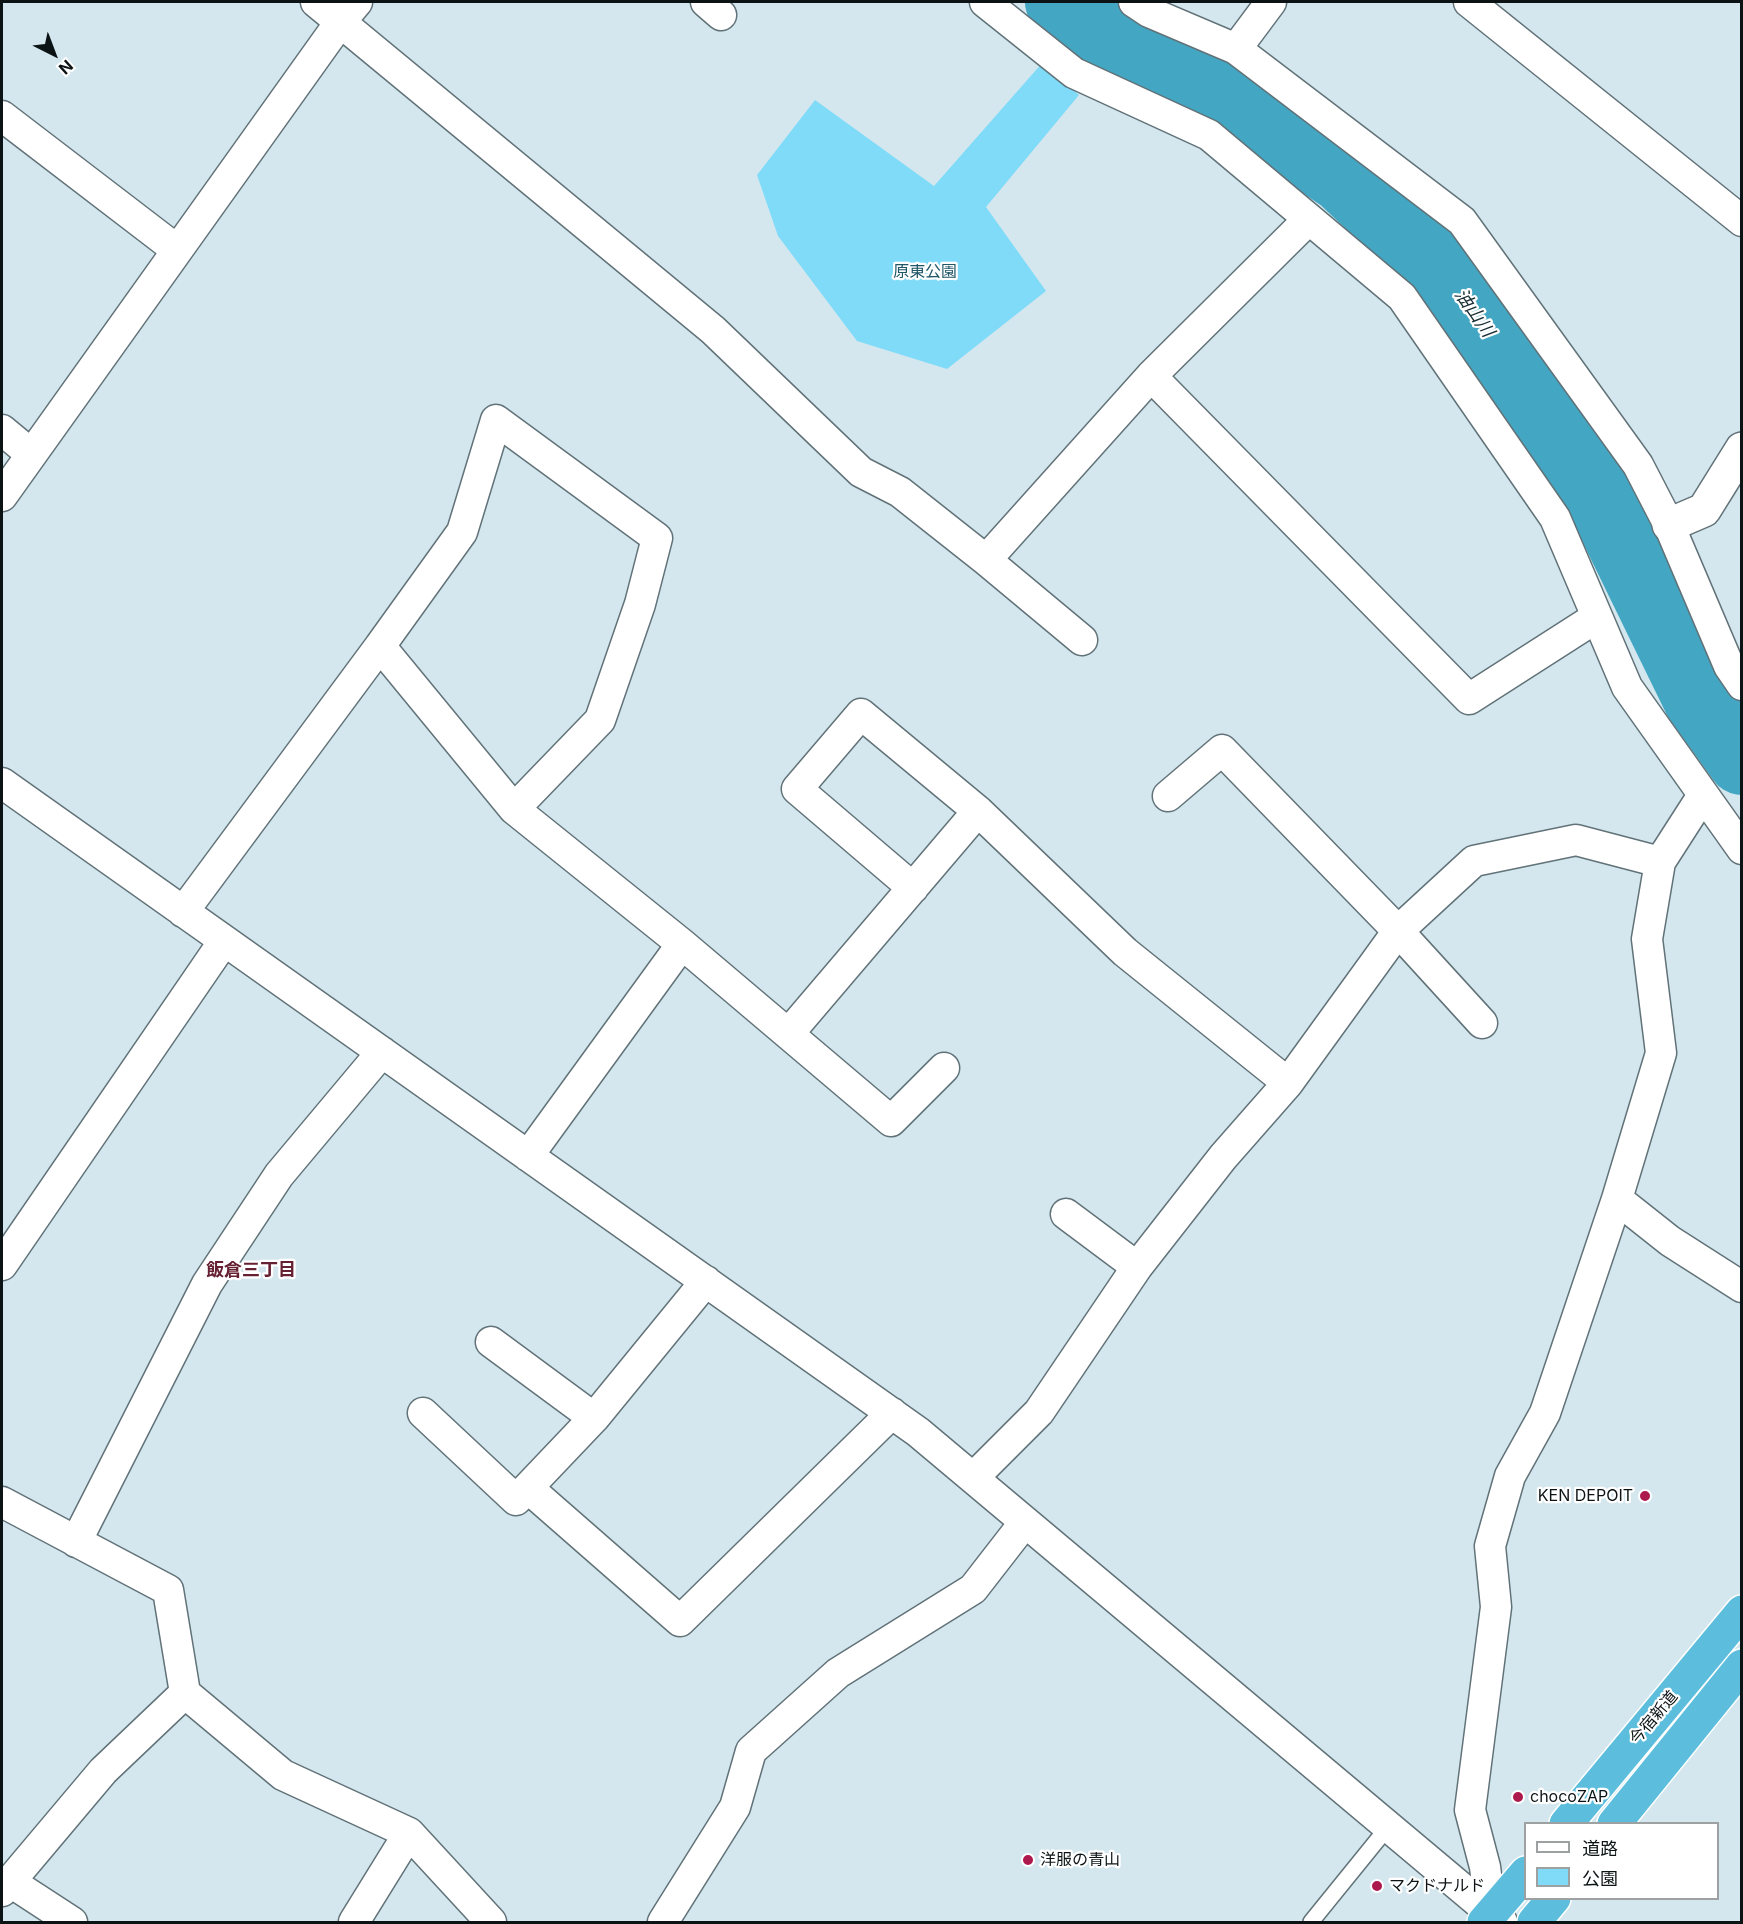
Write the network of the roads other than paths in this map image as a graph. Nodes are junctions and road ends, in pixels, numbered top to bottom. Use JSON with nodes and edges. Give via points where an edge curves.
{"nodes":[{"id":1,"x":316,"y":2,"type":"edge"},
{"id":2,"x":985,"y":2,"type":"edge"},
{"id":3,"x":1134,"y":2,"type":"edge"},
{"id":4,"x":1271,"y":2,"type":"edge"},
{"id":5,"x":1469,"y":2,"type":"edge"},
{"id":6,"x":349,"y":11,"type":"edge"},
{"id":7,"x":1236,"y":49,"type":"junction"},
{"id":8,"x":2,"y":116,"type":"edge"},
{"id":9,"x":1309,"y":219,"type":"junction"},
{"id":10,"x":1742,"y":221,"type":"edge"},
{"id":11,"x":177,"y":250,"type":"junction"},
{"id":12,"x":1151,"y":376,"type":"junction"},
{"id":13,"x":2,"y":429,"type":"edge"},
{"id":14,"x":1742,"y":449,"type":"edge"},
{"id":15,"x":31,"y":454,"type":"junction"},
{"id":16,"x":2,"y":496,"type":"edge"},
{"id":17,"x":1669,"y":525,"type":"junction"},
{"id":18,"x":986,"y":560,"type":"junction"},
{"id":19,"x":1597,"y":617,"type":"junction"},
{"id":20,"x":1082,"y":640,"type":"dead end"},
{"id":21,"x":380,"y":646,"type":"junction"},
{"id":22,"x":1742,"y":685,"type":"edge"},
{"id":23,"x":2,"y":783,"type":"edge"},
{"id":24,"x":1703,"y":795,"type":"junction"},
{"id":25,"x":1168,"y":796,"type":"dead end"},
{"id":26,"x":514,"y":809,"type":"junction"},
{"id":27,"x":978,"y":811,"type":"junction"},
{"id":28,"x":1742,"y":849,"type":"edge"},
{"id":29,"x":1660,"y":862,"type":"junction"},
{"id":30,"x":913,"y":888,"type":"junction"},
{"id":31,"x":183,"y":912,"type":"junction"},
{"id":32,"x":1398,"y":931,"type":"junction"},
{"id":33,"x":225,"y":941,"type":"junction"},
{"id":34,"x":681,"y":944,"type":"junction"},
{"id":35,"x":1482,"y":1023,"type":"dead end"},
{"id":36,"x":789,"y":1033,"type":"junction"},
{"id":37,"x":382,"y":1052,"type":"junction"},
{"id":38,"x":945,"y":1068,"type":"dead end"},
{"id":39,"x":1288,"y":1083,"type":"junction"},
{"id":40,"x":528,"y":1156,"type":"junction"},
{"id":41,"x":1617,"y":1199,"type":"junction"},
{"id":42,"x":1066,"y":1214,"type":"dead end"},
{"id":43,"x":2,"y":1265,"type":"edge"},
{"id":44,"x":1137,"y":1267,"type":"junction"},
{"id":45,"x":706,"y":1281,"type":"junction"},
{"id":46,"x":1742,"y":1287,"type":"edge"},
{"id":47,"x":491,"y":1342,"type":"dead end"},
{"id":48,"x":423,"y":1413,"type":"dead end"},
{"id":49,"x":892,"y":1413,"type":"junction"},
{"id":50,"x":594,"y":1418,"type":"junction"},
{"id":51,"x":974,"y":1478,"type":"junction"},
{"id":52,"x":528,"y":1488,"type":"junction"},
{"id":53,"x":5,"y":1512,"type":"edge"},
{"id":54,"x":1025,"y":1522,"type":"junction"},
{"id":55,"x":76,"y":1542,"type":"junction"},
{"id":56,"x":1742,"y":1612,"type":"edge"},
{"id":57,"x":1742,"y":1666,"type":"edge"},
{"id":58,"x":185,"y":1694,"type":"junction"},
{"id":59,"x":1568,"y":1822,"type":"edge"},
{"id":60,"x":1616,"y":1822,"type":"edge"},
{"id":61,"x":1388,"y":1827,"type":"junction"},
{"id":62,"x":409,"y":1833,"type":"junction"},
{"id":63,"x":1524,"y":1876,"type":"edge"},
{"id":64,"x":5,"y":1886,"type":"edge"},
{"id":65,"x":1553,"y":1900,"type":"edge"},
{"id":66,"x":1492,"y":1920,"type":"edge"},
{"id":67,"x":72,"y":1923,"type":"edge"},
{"id":68,"x":354,"y":1923,"type":"edge"},
{"id":69,"x":491,"y":1923,"type":"edge"},
{"id":70,"x":663,"y":1923,"type":"edge"},
{"id":71,"x":1311,"y":1923,"type":"edge"},
{"id":72,"x":1534,"y":1923,"type":"edge"}],
"edges":[{"from":1,"to":6,"type":"street"},
{"from":2,"to":9,"type":"street","via":[[1074,73],[1209,135]]},
{"from":3,"to":7,"type":"street"},
{"from":4,"to":7,"type":"street"},
{"from":5,"to":10,"type":"street"},
{"from":6,"to":11,"type":"street"},
{"from":6,"to":18,"type":"street","via":[[713,330],[861,472],[900,492]]},
{"from":7,"to":17,"type":"street","via":[[1462,221],[1638,465]]},
{"from":8,"to":11,"type":"street"},
{"from":9,"to":12,"type":"street"},
{"from":9,"to":19,"type":"street","via":[[1402,297],[1556,518]]},
{"from":11,"to":15,"type":"street"},
{"from":12,"to":18,"type":"street"},
{"from":12,"to":19,"type":"street","via":[[1469,699]]},
{"from":13,"to":15,"type":"street"},
{"from":14,"to":17,"type":"street","via":[[1704,510]]},
{"from":15,"to":16,"type":"street"},
{"from":17,"to":22,"type":"street","via":[[1729,666]]},
{"from":18,"to":20,"type":"street"},
{"from":19,"to":24,"type":"street","via":[[1627,687]]},
{"from":21,"to":26,"type":"street"},
{"from":21,"to":26,"type":"street","via":[[462,532],[496,420],[657,538],[640,604],[600,720]]},
{"from":21,"to":31,"type":"street"},
{"from":23,"to":31,"type":"street"},
{"from":24,"to":28,"type":"street"},
{"from":24,"to":29,"type":"street"},
{"from":25,"to":32,"type":"street","via":[[1222,750]]},
{"from":26,"to":34,"type":"street"},
{"from":27,"to":30,"type":"street"},
{"from":27,"to":30,"type":"street","via":[[861,714],[797,789]]},
{"from":27,"to":39,"type":"street","via":[[1125,952]]},
{"from":29,"to":32,"type":"street","via":[[1576,840],[1474,861]]},
{"from":29,"to":41,"type":"street","via":[[1647,939],[1661,1053]]},
{"from":30,"to":36,"type":"street"},
{"from":31,"to":33,"type":"street"},
{"from":32,"to":35,"type":"street"},
{"from":32,"to":39,"type":"street"},
{"from":33,"to":37,"type":"street"},
{"from":33,"to":43,"type":"street"},
{"from":34,"to":36,"type":"street"},
{"from":34,"to":40,"type":"street"},
{"from":36,"to":38,"type":"street","via":[[891,1121]]},
{"from":37,"to":40,"type":"street"},
{"from":37,"to":55,"type":"street","via":[[279,1175],[207,1284]]},
{"from":39,"to":44,"type":"street"},
{"from":40,"to":45,"type":"street"},
{"from":41,"to":46,"type":"street","via":[[1670,1241]]},
{"from":41,"to":66,"type":"street","via":[[1545,1413],[1510,1476],[1490,1546],[1496,1607],[1470,1810],[1485,1867]]},
{"from":42,"to":44,"type":"street"},
{"from":44,"to":51,"type":"street","via":[[1039,1413]]},
{"from":45,"to":49,"type":"street"},
{"from":45,"to":50,"type":"street"},
{"from":47,"to":50,"type":"street"},
{"from":48,"to":52,"type":"street","via":[[516,1500]]},
{"from":49,"to":51,"type":"street"},
{"from":49,"to":52,"type":"street","via":[[681,1621]]},
{"from":50,"to":52,"type":"street"},
{"from":51,"to":54,"type":"street"},
{"from":53,"to":55,"type":"street"},
{"from":54,"to":61,"type":"street"},
{"from":54,"to":70,"type":"street","via":[[973,1589],[838,1673],[752,1751],[735,1807]]},
{"from":55,"to":58,"type":"street","via":[[168,1590]]},
{"from":56,"to":59,"type":"highway","name":"今宿新道"},
{"from":57,"to":60,"type":"highway"},
{"from":58,"to":62,"type":"street","via":[[282,1775]]},
{"from":58,"to":64,"type":"street","via":[[103,1771]]},
{"from":61,"to":66,"type":"street"},
{"from":61,"to":71,"type":"lane"},
{"from":62,"to":68,"type":"street"},
{"from":62,"to":69,"type":"street"},
{"from":63,"to":66,"type":"highway"},
{"from":64,"to":67,"type":"street"},
{"from":65,"to":72,"type":"highway"}]}
